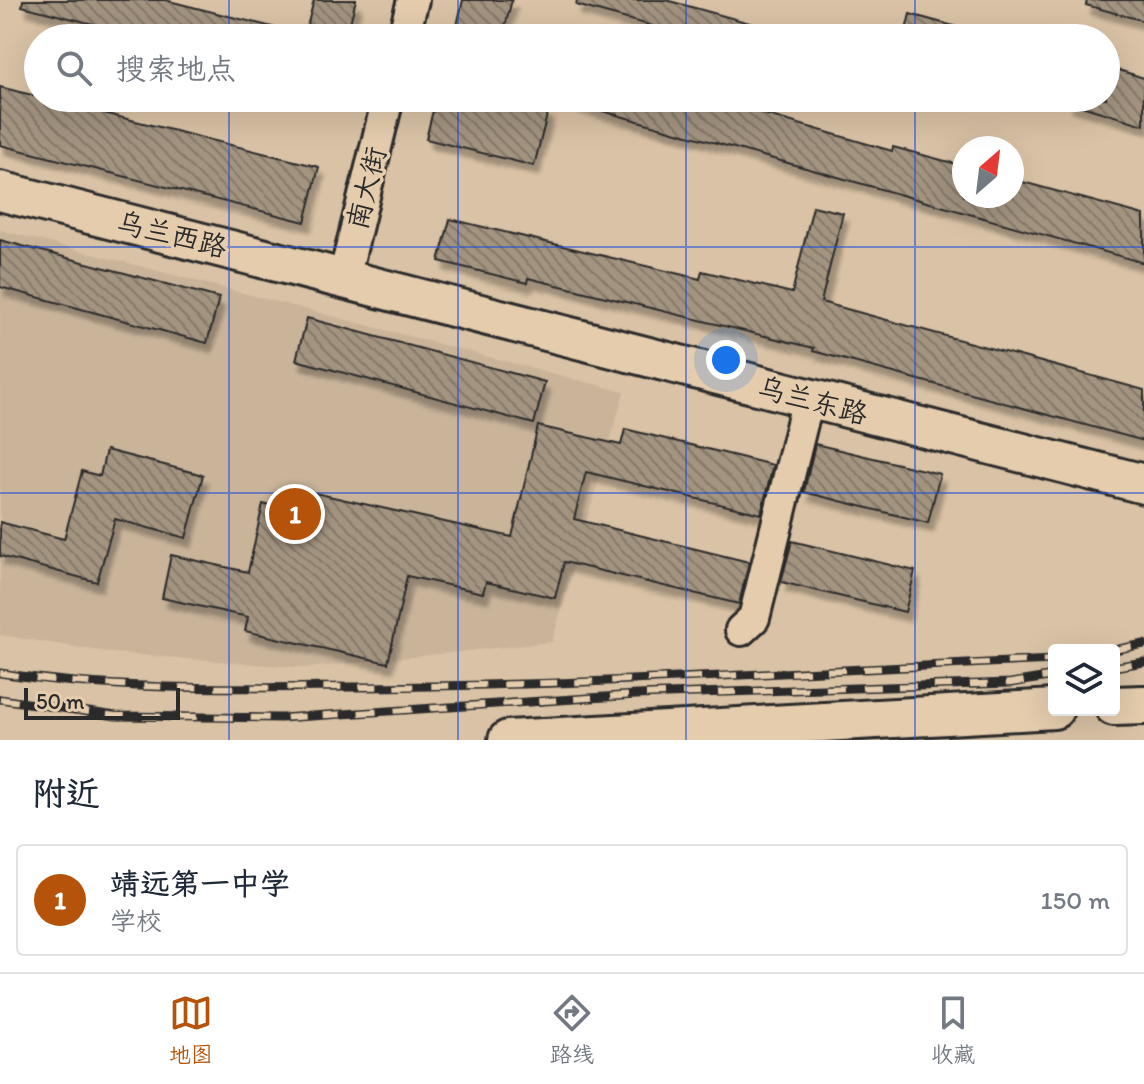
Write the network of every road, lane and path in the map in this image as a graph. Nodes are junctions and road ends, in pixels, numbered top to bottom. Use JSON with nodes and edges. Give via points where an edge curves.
{"nodes":[{"id":1,"x":413,"y":0,"type":"edge"},
{"id":2,"x":407,"y":24,"type":"edge"},
{"id":3,"x":385,"y":112,"type":"edge"},
{"id":4,"x":0,"y":191,"type":"edge"},
{"id":5,"x":344,"y":278,"type":"junction"},
{"id":6,"x":808,"y":399,"type":"junction"},
{"id":7,"x":1144,"y":484,"type":"edge"},
{"id":8,"x":741,"y":630,"type":"dead end"},
{"id":9,"x":1144,"y":705,"type":"edge"},
{"id":10,"x":1120,"y":706,"type":"edge"},
{"id":11,"x":1048,"y":709,"type":"edge"},
{"id":12,"x":508,"y":740,"type":"edge"}],
"edges":[{"from":1,"to":2,"type":"street"},
{"from":3,"to":5,"type":"street","name":"南大街"},
{"from":4,"to":5,"type":"main road","name":"乌兰西路"},
{"from":5,"to":6,"type":"main road","name":"乌兰东路"},
{"from":6,"to":7,"type":"main road","name":"乌兰东路"},
{"from":6,"to":8,"type":"street","via":[[754,618]]},
{"from":9,"to":10,"type":"main road"},
{"from":11,"to":12,"type":"main road"}]}
